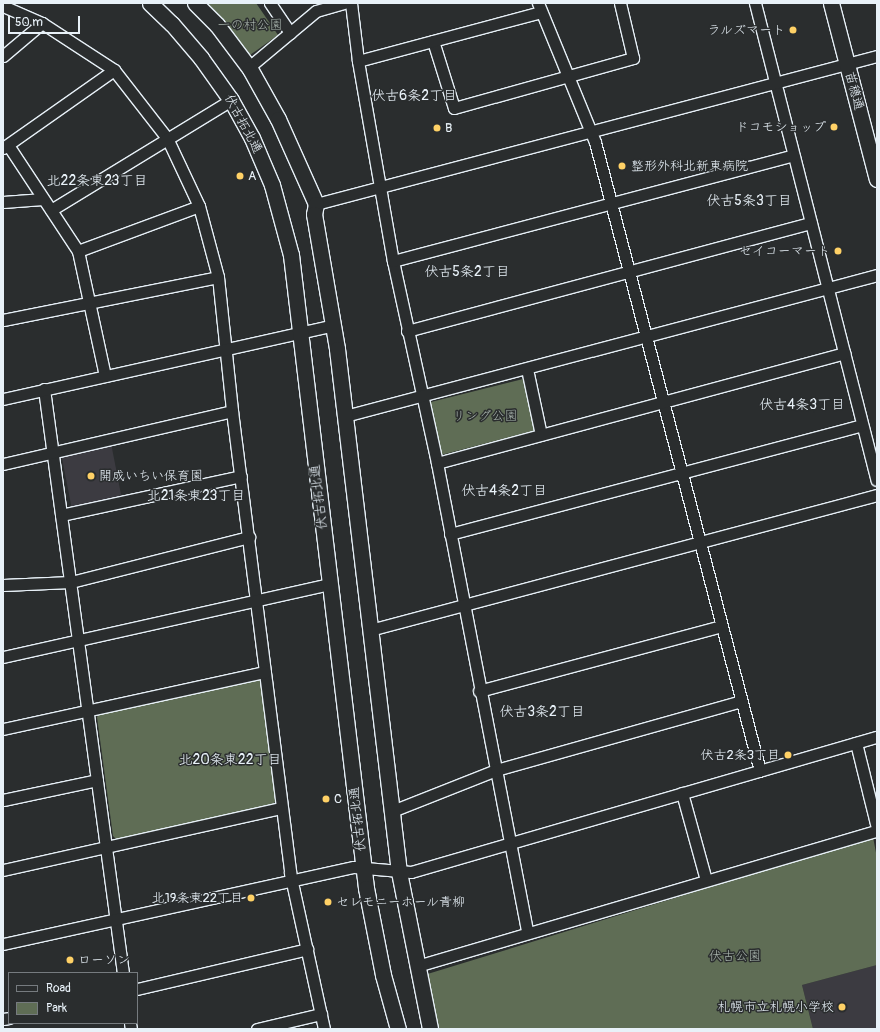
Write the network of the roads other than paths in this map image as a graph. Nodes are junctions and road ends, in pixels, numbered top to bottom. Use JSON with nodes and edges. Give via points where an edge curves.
{"nodes":[{"id":1,"x":150,"y":3,"type":"edge"},
{"id":2,"x":195,"y":3,"type":"edge"},
{"id":3,"x":270,"y":3,"type":"edge"},
{"id":4,"x":344,"y":3,"type":"edge"},
{"id":5,"x":351,"y":3,"type":"edge"},
{"id":6,"x":620,"y":3,"type":"edge"},
{"id":7,"x":755,"y":3,"type":"edge"},
{"id":8,"x":832,"y":3,"type":"edge"},
{"id":9,"x":3,"y":6,"type":"edge"},
{"id":10,"x":540,"y":7,"type":"edge"},
{"id":11,"x":42,"y":23,"type":"junction"},
{"id":12,"x":290,"y":33,"type":"junction"},
{"id":13,"x":433,"y":41,"type":"junction"},
{"id":14,"x":3,"y":56,"type":"edge"},
{"id":15,"x":877,"y":56,"type":"edge"},
{"id":16,"x":358,"y":61,"type":"junction"},
{"id":17,"x":847,"y":63,"type":"junction"},
{"id":18,"x":249,"y":67,"type":"junction"},
{"id":19,"x":114,"y":70,"type":"junction"},
{"id":20,"x":569,"y":77,"type":"junction"},
{"id":21,"x":776,"y":83,"type":"junction"},
{"id":22,"x":231,"y":100,"type":"junction"},
{"id":23,"x":591,"y":132,"type":"junction"},
{"id":24,"x":167,"y":138,"type":"junction"},
{"id":25,"x":6,"y":147,"type":"edge"},
{"id":26,"x":793,"y":155,"type":"junction"},
{"id":27,"x":877,"y":178,"type":"edge"},
{"id":28,"x":382,"y":188,"type":"junction"},
{"id":29,"x":43,"y":199,"type":"junction"},
{"id":30,"x":3,"y":202,"type":"edge"},
{"id":31,"x":316,"y":204,"type":"junction"},
{"id":32,"x":611,"y":205,"type":"junction"},
{"id":33,"x":199,"y":206,"type":"junction"},
{"id":34,"x":51,"y":210,"type":"junction"},
{"id":35,"x":811,"y":223,"type":"junction"},
{"id":36,"x":78,"y":251,"type":"junction"},
{"id":37,"x":393,"y":261,"type":"junction"},
{"id":38,"x":629,"y":272,"type":"junction"},
{"id":39,"x":877,"y":275,"type":"edge"},
{"id":40,"x":218,"y":277,"type":"junction"},
{"id":41,"x":828,"y":288,"type":"junction"},
{"id":42,"x":90,"y":303,"type":"junction"},
{"id":43,"x":3,"y":320,"type":"edge"},
{"id":44,"x":333,"y":325,"type":"junction"},
{"id":45,"x":407,"y":331,"type":"junction"},
{"id":46,"x":298,"y":332,"type":"junction"},
{"id":47,"x":645,"y":336,"type":"junction"},
{"id":48,"x":226,"y":349,"type":"junction"},
{"id":49,"x":844,"y":353,"type":"junction"},
{"id":50,"x":527,"y":369,"type":"junction"},
{"id":51,"x":105,"y":376,"type":"junction"},
{"id":52,"x":44,"y":389,"type":"junction"},
{"id":53,"x":423,"y":396,"type":"junction"},
{"id":54,"x":3,"y":398,"type":"edge"},
{"id":55,"x":662,"y":402,"type":"junction"},
{"id":56,"x":232,"y":411,"type":"junction"},
{"id":57,"x":345,"y":416,"type":"junction"},
{"id":58,"x":862,"y":425,"type":"junction"},
{"id":59,"x":542,"y":434,"type":"junction"},
{"id":60,"x":53,"y":453,"type":"junction"},
{"id":61,"x":437,"y":463,"type":"junction"},
{"id":62,"x":3,"y":464,"type":"edge"},
{"id":63,"x":681,"y":474,"type":"junction"},
{"id":64,"x":241,"y":476,"type":"junction"},
{"id":65,"x":877,"y":480,"type":"edge"},
{"id":66,"x":877,"y":495,"type":"edge"},
{"id":67,"x":61,"y":515,"type":"junction"},
{"id":68,"x":450,"y":534,"type":"junction"},
{"id":69,"x":249,"y":537,"type":"junction"},
{"id":70,"x":699,"y":543,"type":"junction"},
{"id":71,"x":71,"y":582,"type":"junction"},
{"id":72,"x":3,"y":584,"type":"edge"},
{"id":73,"x":329,"y":584,"type":"junction"},
{"id":74,"x":257,"y":601,"type":"junction"},
{"id":75,"x":464,"y":605,"type":"junction"},
{"id":76,"x":721,"y":626,"type":"junction"},
{"id":77,"x":370,"y":630,"type":"junction"},
{"id":78,"x":77,"y":641,"type":"junction"},
{"id":79,"x":3,"y":657,"type":"edge"},
{"id":80,"x":265,"y":672,"type":"junction"},
{"id":81,"x":479,"y":691,"type":"junction"},
{"id":82,"x":741,"y":701,"type":"junction"},
{"id":83,"x":87,"y":710,"type":"junction"},
{"id":84,"x":3,"y":730,"type":"edge"},
{"id":85,"x":877,"y":737,"type":"edge"},
{"id":86,"x":856,"y":743,"type":"junction"},
{"id":87,"x":496,"y":770,"type":"junction"},
{"id":88,"x":760,"y":771,"type":"junction"},
{"id":89,"x":97,"y":780,"type":"junction"},
{"id":90,"x":682,"y":793,"type":"junction"},
{"id":91,"x":3,"y":800,"type":"edge"},
{"id":92,"x":280,"y":808,"type":"junction"},
{"id":93,"x":392,"y":811,"type":"junction"},
{"id":94,"x":877,"y":828,"type":"edge"},
{"id":95,"x":877,"y":831,"type":"edge"},
{"id":96,"x":511,"y":842,"type":"junction"},
{"id":97,"x":105,"y":848,"type":"junction"},
{"id":98,"x":363,"y":867,"type":"junction"},
{"id":99,"x":3,"y":870,"type":"edge"},
{"id":100,"x":399,"y":872,"type":"junction"},
{"id":101,"x":706,"y":880,"type":"junction"},
{"id":102,"x":292,"y":882,"type":"junction"},
{"id":103,"x":116,"y":920,"type":"junction"},
{"id":104,"x":527,"y":932,"type":"junction"},
{"id":105,"x":3,"y":944,"type":"edge"},
{"id":106,"x":307,"y":949,"type":"junction"},
{"id":107,"x":417,"y":966,"type":"junction"},
{"id":108,"x":123,"y":972,"type":"edge"},
{"id":109,"x":138,"y":989,"type":"edge"},
{"id":110,"x":321,"y":1014,"type":"junction"},
{"id":111,"x":257,"y":1029,"type":"edge"},
{"id":112,"x":324,"y":1029,"type":"edge"},
{"id":113,"x":398,"y":1029,"type":"edge"},
{"id":114,"x":430,"y":1029,"type":"edge"}],
"edges":[{"from":1,"to":22,"type":"street","name":"伏古拓北通","via":[[196,52]]},
{"from":2,"to":18,"type":"street"},
{"from":3,"to":12,"type":"street"},
{"from":4,"to":12,"type":"street","via":[[316,11]]},
{"from":5,"to":16,"type":"street"},
{"from":6,"to":20,"type":"street","via":[[633,58]]},
{"from":7,"to":21,"type":"street"},
{"from":8,"to":17,"type":"street","name":"苗穂通"},
{"from":9,"to":11,"type":"street"},
{"from":10,"to":13,"type":"street"},
{"from":10,"to":20,"type":"street"},
{"from":11,"to":14,"type":"street"},
{"from":11,"to":19,"type":"street"},
{"from":12,"to":18,"type":"street"},
{"from":13,"to":16,"type":"street"},
{"from":13,"to":20,"type":"street","via":[[454,108]]},
{"from":15,"to":17,"type":"street"},
{"from":16,"to":28,"type":"street"},
{"from":17,"to":21,"type":"street"},
{"from":17,"to":27,"type":"street","name":"苗穂通"},
{"from":18,"to":31,"type":"street","via":[[278,119]]},
{"from":19,"to":24,"type":"street"},
{"from":19,"to":25,"type":"street"},
{"from":20,"to":23,"type":"street"},
{"from":21,"to":23,"type":"street"},
{"from":21,"to":26,"type":"street"},
{"from":22,"to":24,"type":"street"},
{"from":22,"to":46,"type":"street","name":"伏古拓北通","via":[[252,138],[274,193],[291,255]]},
{"from":23,"to":28,"type":"street"},
{"from":23,"to":32,"type":"street"},
{"from":24,"to":33,"type":"street"},
{"from":24,"to":34,"type":"street"},
{"from":25,"to":29,"type":"street"},
{"from":26,"to":32,"type":"street"},
{"from":26,"to":35,"type":"street"},
{"from":28,"to":31,"type":"street"},
{"from":28,"to":37,"type":"street"},
{"from":29,"to":30,"type":"street"},
{"from":29,"to":34,"type":"street"},
{"from":31,"to":44,"type":"street","via":[[314,214]]},
{"from":32,"to":37,"type":"street"},
{"from":32,"to":38,"type":"street"},
{"from":33,"to":36,"type":"street"},
{"from":33,"to":40,"type":"street"},
{"from":34,"to":36,"type":"street"},
{"from":35,"to":38,"type":"street"},
{"from":35,"to":41,"type":"street"},
{"from":36,"to":42,"type":"street"},
{"from":37,"to":45,"type":"street"},
{"from":38,"to":45,"type":"street"},
{"from":38,"to":47,"type":"street"},
{"from":39,"to":41,"type":"street"},
{"from":40,"to":42,"type":"street"},
{"from":40,"to":48,"type":"street"},
{"from":41,"to":47,"type":"street"},
{"from":41,"to":49,"type":"street"},
{"from":42,"to":43,"type":"street"},
{"from":42,"to":51,"type":"street"},
{"from":44,"to":46,"type":"street"},
{"from":44,"to":57,"type":"street"},
{"from":45,"to":53,"type":"street"},
{"from":46,"to":48,"type":"street"},
{"from":46,"to":73,"type":"street","name":"伏古拓北通"},
{"from":47,"to":50,"type":"street"},
{"from":47,"to":55,"type":"street"},
{"from":48,"to":51,"type":"street"},
{"from":48,"to":56,"type":"street"},
{"from":49,"to":55,"type":"street"},
{"from":49,"to":58,"type":"street"},
{"from":50,"to":53,"type":"street"},
{"from":50,"to":59,"type":"street"},
{"from":51,"to":52,"type":"street"},
{"from":52,"to":54,"type":"street"},
{"from":52,"to":60,"type":"street"},
{"from":53,"to":57,"type":"street"},
{"from":53,"to":61,"type":"street"},
{"from":55,"to":59,"type":"street"},
{"from":55,"to":63,"type":"street"},
{"from":56,"to":60,"type":"street"},
{"from":56,"to":64,"type":"street"},
{"from":57,"to":77,"type":"street"},
{"from":58,"to":63,"type":"street"},
{"from":58,"to":65,"type":"street"},
{"from":59,"to":61,"type":"street"},
{"from":60,"to":62,"type":"street"},
{"from":60,"to":67,"type":"street"},
{"from":61,"to":68,"type":"street"},
{"from":63,"to":68,"type":"street"},
{"from":63,"to":70,"type":"street"},
{"from":64,"to":67,"type":"street"},
{"from":64,"to":69,"type":"street"},
{"from":66,"to":70,"type":"street"},
{"from":67,"to":71,"type":"street"},
{"from":68,"to":75,"type":"street"},
{"from":69,"to":71,"type":"street"},
{"from":69,"to":74,"type":"street"},
{"from":70,"to":75,"type":"street"},
{"from":70,"to":76,"type":"street"},
{"from":71,"to":72,"type":"street"},
{"from":71,"to":78,"type":"street"},
{"from":73,"to":74,"type":"street"},
{"from":73,"to":98,"type":"street","name":"伏古拓北通"},
{"from":74,"to":78,"type":"street"},
{"from":74,"to":80,"type":"street"},
{"from":75,"to":77,"type":"street"},
{"from":75,"to":81,"type":"street"},
{"from":76,"to":81,"type":"street"},
{"from":76,"to":82,"type":"street"},
{"from":77,"to":93,"type":"street"},
{"from":78,"to":79,"type":"street"},
{"from":78,"to":83,"type":"street"},
{"from":80,"to":83,"type":"street"},
{"from":80,"to":92,"type":"street"},
{"from":81,"to":87,"type":"street"},
{"from":82,"to":87,"type":"street"},
{"from":82,"to":88,"type":"street"},
{"from":83,"to":84,"type":"street"},
{"from":83,"to":89,"type":"street"},
{"from":85,"to":86,"type":"street"},
{"from":86,"to":88,"type":"street"},
{"from":86,"to":94,"type":"street"},
{"from":87,"to":93,"type":"street"},
{"from":87,"to":96,"type":"street"},
{"from":88,"to":90,"type":"street"},
{"from":89,"to":91,"type":"street"},
{"from":89,"to":97,"type":"street"},
{"from":90,"to":96,"type":"street"},
{"from":90,"to":101,"type":"street"},
{"from":92,"to":97,"type":"street"},
{"from":92,"to":102,"type":"street"},
{"from":93,"to":100,"type":"street"},
{"from":95,"to":101,"type":"street"},
{"from":96,"to":100,"type":"street","via":[[411,872]]},
{"from":96,"to":104,"type":"street"},
{"from":97,"to":99,"type":"street"},
{"from":97,"to":103,"type":"street"},
{"from":98,"to":100,"type":"street"},
{"from":98,"to":102,"type":"street"},
{"from":98,"to":113,"type":"street","name":"伏古拓北通","via":[[383,975]]},
{"from":100,"to":107,"type":"street"},
{"from":101,"to":104,"type":"street"},
{"from":102,"to":103,"type":"street"},
{"from":102,"to":106,"type":"street"},
{"from":103,"to":105,"type":"street"},
{"from":103,"to":108,"type":"street"},
{"from":104,"to":107,"type":"street"},
{"from":106,"to":109,"type":"street"},
{"from":106,"to":110,"type":"street"},
{"from":107,"to":114,"type":"street"},
{"from":110,"to":111,"type":"street"},
{"from":110,"to":112,"type":"street"}]}
